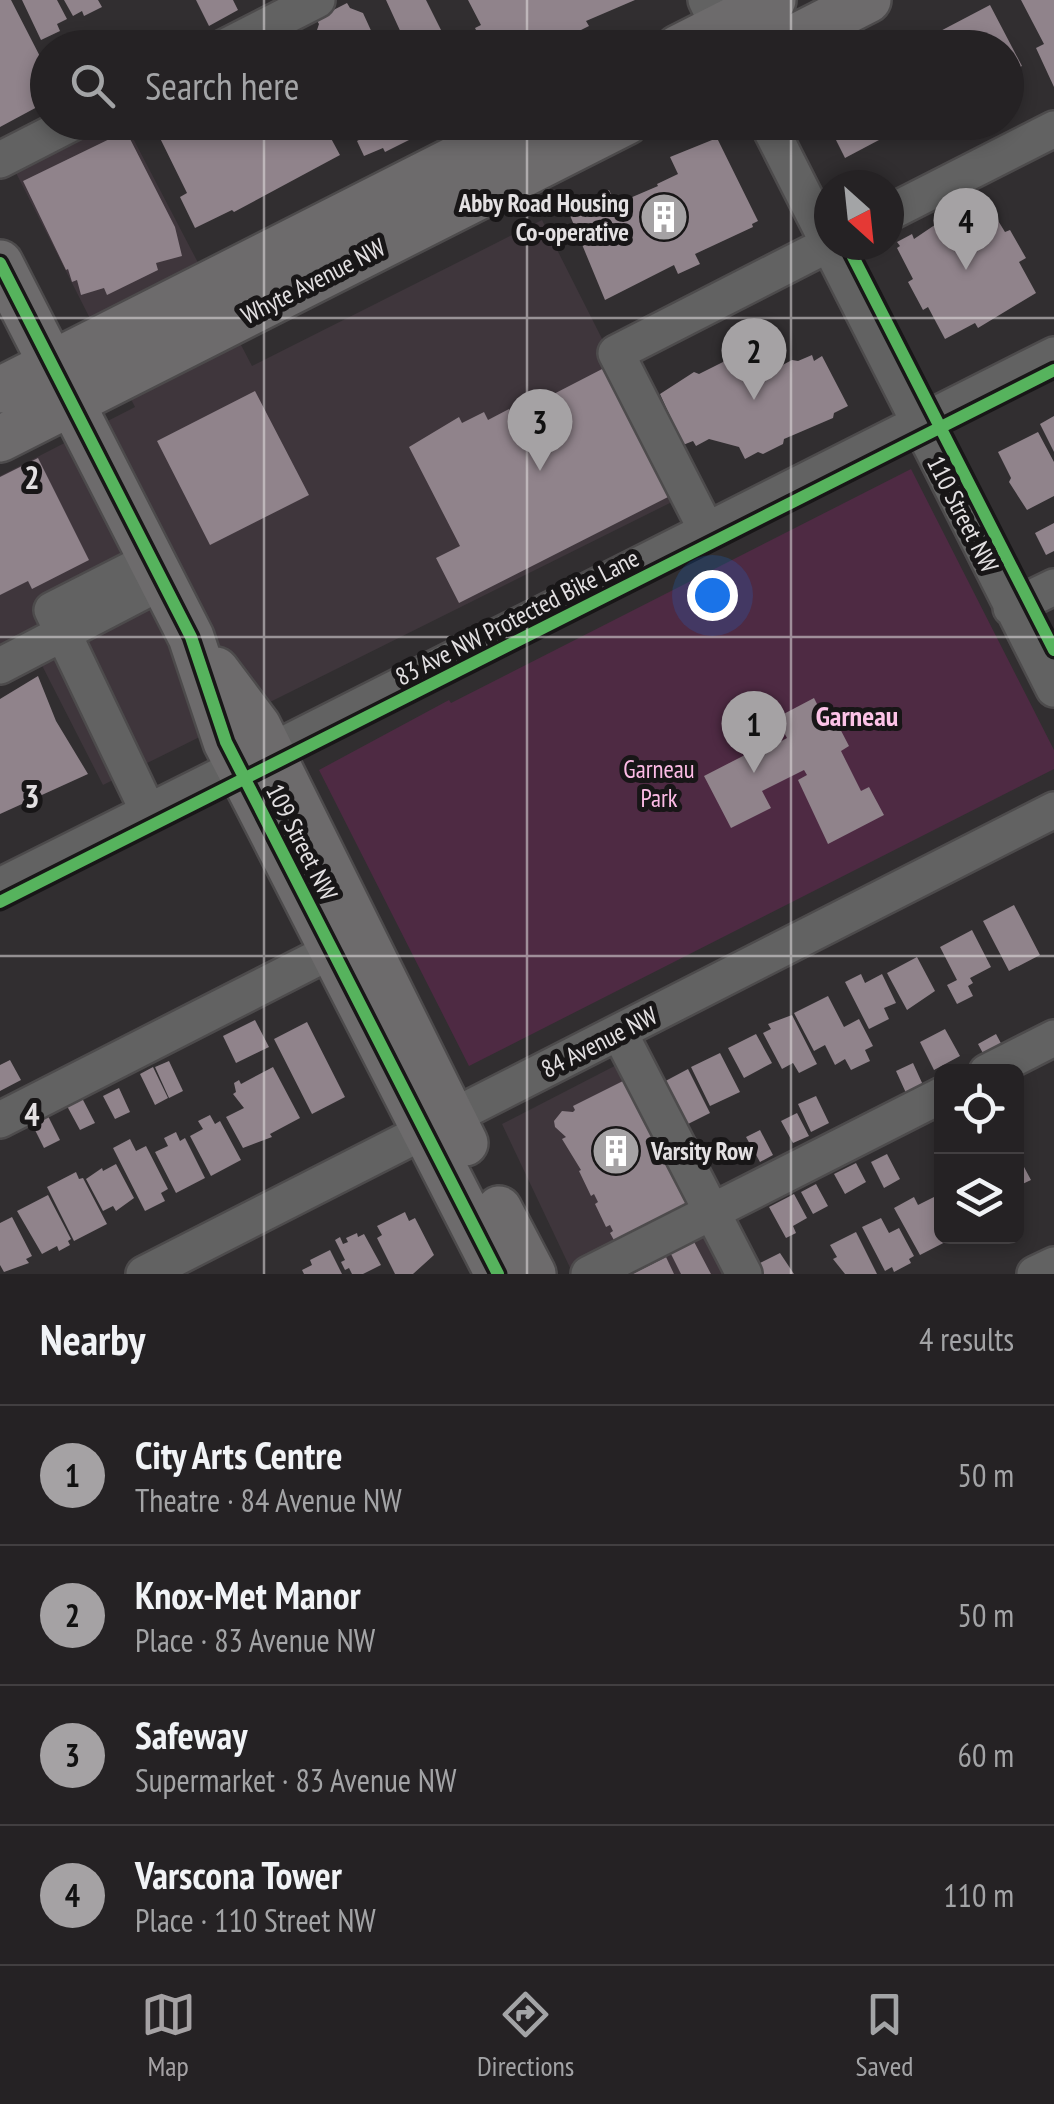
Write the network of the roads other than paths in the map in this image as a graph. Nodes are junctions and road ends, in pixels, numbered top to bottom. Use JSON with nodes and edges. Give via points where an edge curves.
{"nodes":[{"id":1,"x":317,"y":0,"type":"edge"},
{"id":2,"x":773,"y":0,"type":"edge"},
{"id":3,"x":868,"y":0,"type":"edge"},
{"id":4,"x":718,"y":25,"type":"edge"},
{"id":5,"x":258,"y":30,"type":"edge"},
{"id":6,"x":809,"y":30,"type":"edge"},
{"id":7,"x":1054,"y":129,"type":"edge"},
{"id":8,"x":39,"y":140,"type":"edge"},
{"id":9,"x":493,"y":140,"type":"edge"},
{"id":10,"x":591,"y":140,"type":"edge"},
{"id":11,"x":776,"y":140,"type":"edge"},
{"id":12,"x":0,"y":160,"type":"edge"},
{"id":13,"x":904,"y":205,"type":"edge"},
{"id":14,"x":814,"y":214,"type":"edge"},
{"id":15,"x":814,"y":252,"type":"edge"},
{"id":16,"x":837,"y":260,"type":"edge"},
{"id":17,"x":5,"y":285,"type":"edge"},
{"id":18,"x":1054,"y":355,"type":"edge"},
{"id":19,"x":51,"y":364,"type":"junction"},
{"id":20,"x":0,"y":390,"type":"edge"},
{"id":21,"x":72,"y":403,"type":"junction"},
{"id":22,"x":918,"y":423,"type":"junction"},
{"id":23,"x":0,"y":439,"type":"edge"},
{"id":24,"x":706,"y":528,"type":"junction"},
{"id":25,"x":158,"y":570,"type":"junction"},
{"id":26,"x":1054,"y":586,"type":"edge"},
{"id":27,"x":1011,"y":608,"type":"junction"},
{"id":28,"x":64,"y":634,"type":"junction"},
{"id":29,"x":0,"y":666,"type":"edge"},
{"id":30,"x":1054,"y":689,"type":"edge"},
{"id":31,"x":255,"y":759,"type":"junction"},
{"id":32,"x":1054,"y":810,"type":"edge"},
{"id":33,"x":148,"y":811,"type":"junction"},
{"id":34,"x":0,"y":886,"type":"edge"},
{"id":35,"x":331,"y":951,"type":"junction"},
{"id":36,"x":619,"y":1032,"type":"junction"},
{"id":37,"x":1054,"y":1038,"type":"edge"},
{"id":38,"x":1004,"y":1064,"type":"edge"},
{"id":39,"x":934,"y":1099,"type":"edge"},
{"id":40,"x":0,"y":1120,"type":"edge"},
{"id":41,"x":439,"y":1124,"type":"junction"},
{"id":42,"x":712,"y":1211,"type":"junction"},
{"id":43,"x":1054,"y":1264,"type":"edge"},
{"id":44,"x":144,"y":1274,"type":"edge"},
{"id":45,"x":498,"y":1274,"type":"edge"},
{"id":46,"x":532,"y":1274,"type":"edge"},
{"id":47,"x":589,"y":1274,"type":"edge"},
{"id":48,"x":744,"y":1274,"type":"edge"},
{"id":49,"x":1035,"y":1274,"type":"edge"}],
"edges":[{"from":1,"to":5,"type":"street"},
{"from":2,"to":4,"type":"main road"},
{"from":3,"to":6,"type":"main road"},
{"from":7,"to":13,"type":"street"},
{"from":8,"to":12,"type":"street"},
{"from":9,"to":19,"type":"main road","name":"Whyte Avenue NW"},
{"from":10,"to":21,"type":"main road","name":"Whyte Avenue NW"},
{"from":11,"to":14,"type":"street","name":"110 Street NW"},
{"from":15,"to":24,"type":"street","via":[[616,353]]},
{"from":16,"to":22,"type":"street","name":"110 Street NW"},
{"from":17,"to":19,"type":"main road","name":"109 Street NW"},
{"from":18,"to":22,"type":"street"},
{"from":19,"to":20,"type":"main road","name":"Whyte Avenue NW"},
{"from":19,"to":21,"type":"main road","name":"109 Street NW"},
{"from":21,"to":23,"type":"main road","name":"Whyte Avenue NW"},
{"from":21,"to":25,"type":"main road","name":"109 Street NW"},
{"from":22,"to":24,"type":"street"},
{"from":22,"to":27,"type":"street","name":"110 Street NW"},
{"from":24,"to":31,"type":"street"},
{"from":25,"to":28,"type":"street","via":[[52,610]]},
{"from":25,"to":31,"type":"main road","name":"109 Street NW","via":[[191,638],[258,726]]},
{"from":26,"to":27,"type":"street"},
{"from":27,"to":30,"type":"street","name":"110 Street NW"},
{"from":28,"to":29,"type":"street"},
{"from":28,"to":33,"type":"street"},
{"from":31,"to":33,"type":"street"},
{"from":31,"to":35,"type":"main road","name":"109 Street NW"},
{"from":31,"to":41,"type":"main road","name":"109 Street NW"},
{"from":32,"to":36,"type":"street","name":"84 Avenue NW"},
{"from":33,"to":34,"type":"street"},
{"from":35,"to":40,"type":"street"},
{"from":35,"to":41,"type":"main road","name":"109 Street NW"},
{"from":36,"to":41,"type":"street","name":"84 Avenue NW"},
{"from":36,"to":42,"type":"street"},
{"from":37,"to":38,"type":"street"},
{"from":39,"to":42,"type":"street"},
{"from":41,"to":44,"type":"street","name":"84 Avenue NW"},
{"from":41,"to":45,"type":"main road","name":"109 Street NW"},
{"from":41,"to":46,"type":"main road","name":"109 Street NW"},
{"from":42,"to":47,"type":"street"},
{"from":42,"to":48,"type":"street"},
{"from":43,"to":49,"type":"street"}]}
